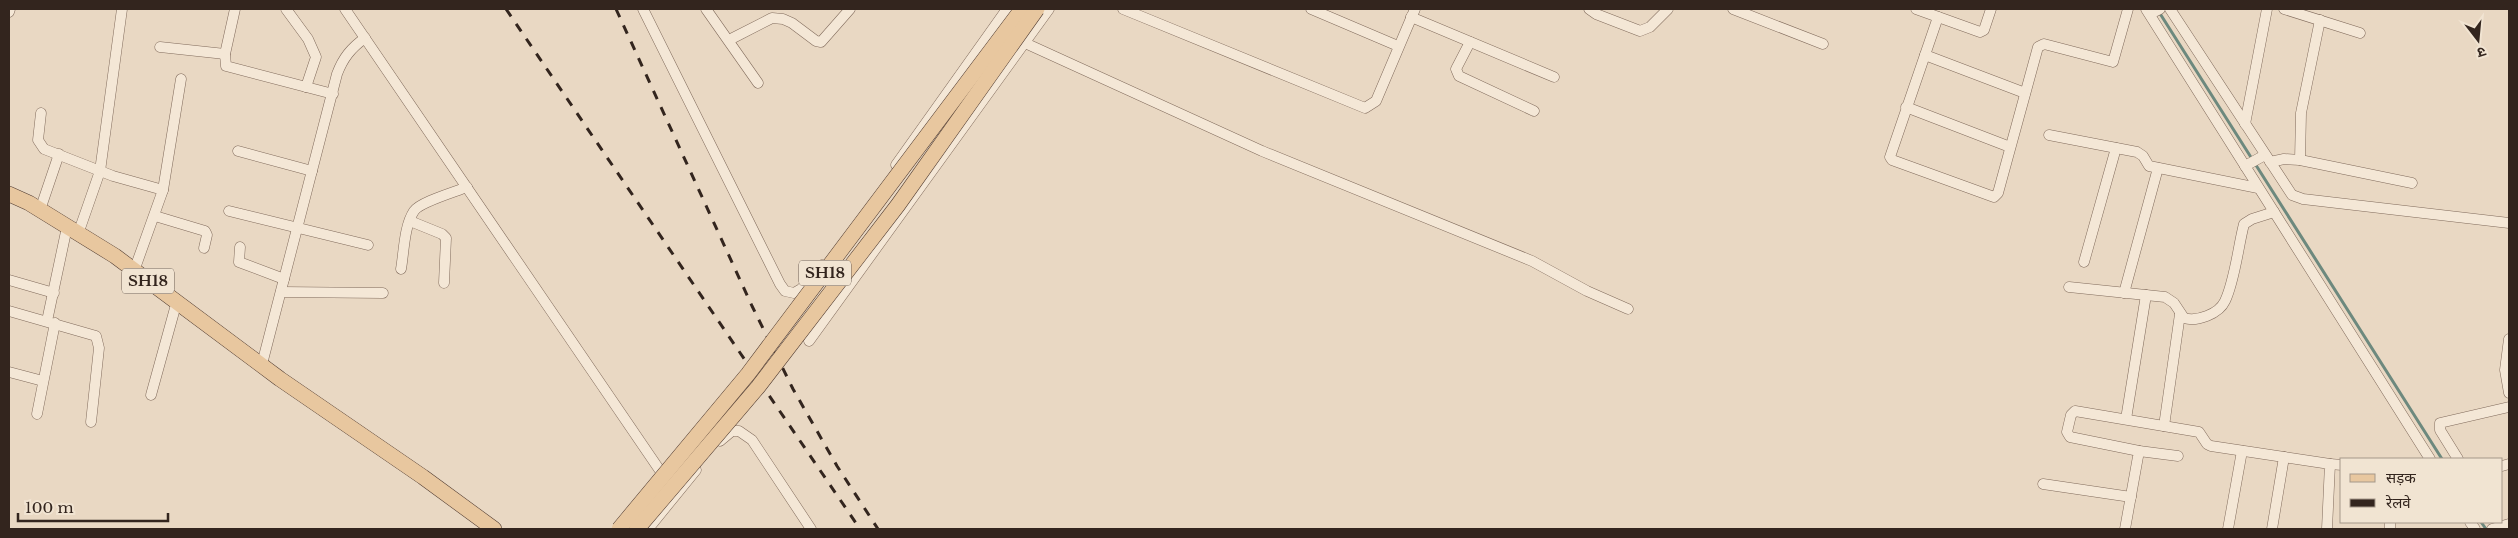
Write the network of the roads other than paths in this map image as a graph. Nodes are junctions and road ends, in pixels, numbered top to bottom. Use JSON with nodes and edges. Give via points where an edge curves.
{"nodes":[{"id":1,"x":10,"y":9,"type":"edge"},
{"id":2,"x":122,"y":9,"type":"edge"},
{"id":3,"x":235,"y":9,"type":"edge"},
{"id":4,"x":286,"y":9,"type":"edge"},
{"id":5,"x":345,"y":9,"type":"edge"},
{"id":6,"x":643,"y":9,"type":"edge"},
{"id":7,"x":706,"y":9,"type":"edge"},
{"id":8,"x":778,"y":9,"type":"edge"},
{"id":9,"x":850,"y":9,"type":"edge"},
{"id":10,"x":1007,"y":9,"type":"edge"},
{"id":11,"x":1022,"y":9,"type":"edge"},
{"id":12,"x":1037,"y":9,"type":"edge"},
{"id":13,"x":1049,"y":9,"type":"edge"},
{"id":14,"x":1123,"y":9,"type":"edge"},
{"id":15,"x":1311,"y":9,"type":"edge"},
{"id":16,"x":1589,"y":9,"type":"edge"},
{"id":17,"x":1668,"y":9,"type":"edge"},
{"id":18,"x":1733,"y":9,"type":"edge"},
{"id":19,"x":1916,"y":9,"type":"edge"},
{"id":20,"x":1991,"y":9,"type":"edge"},
{"id":21,"x":2128,"y":9,"type":"edge"},
{"id":22,"x":2170,"y":9,"type":"edge"},
{"id":23,"x":2267,"y":9,"type":"edge"},
{"id":24,"x":2284,"y":9,"type":"edge"},
{"id":25,"x":2153,"y":11,"type":"edge"},
{"id":26,"x":9,"y":12,"type":"edge"},
{"id":27,"x":1413,"y":13,"type":"edge"},
{"id":28,"x":1938,"y":17,"type":"junction"},
{"id":29,"x":783,"y":19,"type":"junction"},
{"id":30,"x":2320,"y":20,"type":"junction"},
{"id":31,"x":2360,"y":33,"type":"dead end"},
{"id":32,"x":365,"y":38,"type":"junction"},
{"id":33,"x":729,"y":40,"type":"junction"},
{"id":34,"x":1470,"y":42,"type":"junction"},
{"id":35,"x":1025,"y":43,"type":"junction"},
{"id":36,"x":1824,"y":44,"type":"dead end"},
{"id":37,"x":1398,"y":46,"type":"junction"},
{"id":38,"x":160,"y":47,"type":"dead end"},
{"id":39,"x":225,"y":54,"type":"junction"},
{"id":40,"x":1925,"y":55,"type":"junction"},
{"id":41,"x":1554,"y":77,"type":"dead end"},
{"id":42,"x":181,"y":78,"type":"dead end"},
{"id":43,"x":758,"y":83,"type":"dead end"},
{"id":44,"x":306,"y":87,"type":"junction"},
{"id":45,"x":2026,"y":93,"type":"junction"},
{"id":46,"x":332,"y":94,"type":"junction"},
{"id":47,"x":1906,"y":107,"type":"junction"},
{"id":48,"x":1534,"y":111,"type":"dead end"},
{"id":49,"x":41,"y":113,"type":"dead end"},
{"id":50,"x":2245,"y":124,"type":"junction"},
{"id":51,"x":2049,"y":135,"type":"dead end"},
{"id":52,"x":2010,"y":147,"type":"junction"},
{"id":53,"x":2116,"y":148,"type":"junction"},
{"id":54,"x":238,"y":152,"type":"dead end"},
{"id":55,"x":59,"y":154,"type":"junction"},
{"id":56,"x":2300,"y":160,"type":"junction"},
{"id":57,"x":2258,"y":161,"type":"junction"},
{"id":58,"x":2158,"y":168,"type":"junction"},
{"id":59,"x":100,"y":171,"type":"junction"},
{"id":60,"x":312,"y":171,"type":"junction"},
{"id":61,"x":2412,"y":183,"type":"dead end"},
{"id":62,"x":467,"y":187,"type":"junction"},
{"id":63,"x":2258,"y":188,"type":"junction"},
{"id":64,"x":163,"y":190,"type":"junction"},
{"id":65,"x":9,"y":194,"type":"edge"},
{"id":66,"x":40,"y":210,"type":"junction"},
{"id":67,"x":229,"y":211,"type":"dead end"},
{"id":68,"x":2274,"y":212,"type":"junction"},
{"id":69,"x":155,"y":216,"type":"junction"},
{"id":70,"x":410,"y":221,"type":"junction"},
{"id":71,"x":2509,"y":223,"type":"edge"},
{"id":72,"x":298,"y":226,"type":"junction"},
{"id":73,"x":73,"y":230,"type":"junction"},
{"id":74,"x":368,"y":245,"type":"dead end"},
{"id":75,"x":240,"y":247,"type":"dead end"},
{"id":76,"x":204,"y":248,"type":"dead end"},
{"id":77,"x":2084,"y":262,"type":"dead end"},
{"id":78,"x":401,"y":269,"type":"dead end"},
{"id":79,"x":134,"y":271,"type":"junction"},
{"id":80,"x":284,"y":279,"type":"junction"},
{"id":81,"x":9,"y":280,"type":"edge"},
{"id":82,"x":444,"y":283,"type":"dead end"},
{"id":83,"x":2069,"y":288,"type":"dead end"},
{"id":84,"x":280,"y":292,"type":"junction"},
{"id":85,"x":54,"y":293,"type":"junction"},
{"id":86,"x":383,"y":293,"type":"dead end"},
{"id":87,"x":2124,"y":293,"type":"junction"},
{"id":88,"x":2146,"y":295,"type":"junction"},
{"id":89,"x":177,"y":301,"type":"junction"},
{"id":90,"x":1628,"y":309,"type":"dead end"},
{"id":91,"x":9,"y":310,"type":"edge"},
{"id":92,"x":2180,"y":314,"type":"junction"},
{"id":93,"x":51,"y":322,"type":"junction"},
{"id":94,"x":2509,"y":339,"type":"edge"},
{"id":95,"x":809,"y":341,"type":"dead end"},
{"id":96,"x":262,"y":364,"type":"junction"},
{"id":97,"x":9,"y":372,"type":"edge"},
{"id":98,"x":43,"y":381,"type":"junction"},
{"id":99,"x":2509,"y":393,"type":"edge"},
{"id":100,"x":151,"y":395,"type":"dead end"},
{"id":101,"x":2509,"y":407,"type":"edge"},
{"id":102,"x":37,"y":414,"type":"dead end"},
{"id":103,"x":2126,"y":419,"type":"junction"},
{"id":104,"x":91,"y":422,"type":"dead end"},
{"id":105,"x":2164,"y":426,"type":"junction"},
{"id":106,"x":2139,"y":451,"type":"junction"},
{"id":107,"x":2242,"y":451,"type":"junction"},
{"id":108,"x":2178,"y":456,"type":"dead end"},
{"id":109,"x":2284,"y":457,"type":"junction"},
{"id":110,"x":2429,"y":458,"type":"edge"},
{"id":111,"x":2457,"y":458,"type":"edge"},
{"id":112,"x":2330,"y":464,"type":"junction"},
{"id":113,"x":2340,"y":465,"type":"edge"},
{"id":114,"x":663,"y":475,"type":"junction"},
{"id":115,"x":2043,"y":484,"type":"dead end"},
{"id":116,"x":2131,"y":497,"type":"junction"},
{"id":117,"x":494,"y":529,"type":"edge"},
{"id":118,"x":619,"y":529,"type":"edge"},
{"id":119,"x":637,"y":529,"type":"edge"},
{"id":120,"x":648,"y":529,"type":"edge"},
{"id":121,"x":810,"y":529,"type":"edge"},
{"id":122,"x":2125,"y":529,"type":"edge"},
{"id":123,"x":2228,"y":529,"type":"edge"},
{"id":124,"x":2272,"y":529,"type":"edge"},
{"id":125,"x":2327,"y":529,"type":"edge"}],
"edges":[{"from":1,"to":26,"type":"street"},
{"from":2,"to":59,"type":"street"},
{"from":3,"to":39,"type":"street"},
{"from":4,"to":44,"type":"street","via":[[308,39],[316,57]]},
{"from":5,"to":32,"type":"street"},
{"from":6,"to":10,"type":"street","via":[[780,284],[785,291],[794,293],[834,250]]},
{"from":7,"to":33,"type":"street"},
{"from":8,"to":29,"type":"street"},
{"from":9,"to":29,"type":"street","via":[[820,42]]},
{"from":11,"to":114,"type":"main road","number":"SH18","bridge":true,"via":[[748,374]]},
{"from":12,"to":119,"type":"main road","number":"SH18","bridge":true,"via":[[892,213],[758,387]]},
{"from":13,"to":35,"type":"street"},
{"from":14,"to":37,"type":"street","via":[[1365,108],[1376,101]]},
{"from":15,"to":37,"type":"street"},
{"from":16,"to":17,"type":"street","via":[[1640,31],[1650,27]]},
{"from":18,"to":36,"type":"street"},
{"from":19,"to":28,"type":"street"},
{"from":20,"to":28,"type":"street","via":[[1984,30],[1980,32]]},
{"from":21,"to":45,"type":"street","via":[[2114,61],[2042,44],[2038,47]]},
{"from":22,"to":50,"type":"street"},
{"from":23,"to":50,"type":"street"},
{"from":24,"to":30,"type":"street"},
{"from":25,"to":57,"type":"street"},
{"from":27,"to":34,"type":"street"},
{"from":27,"to":37,"type":"street"},
{"from":28,"to":40,"type":"street"},
{"from":29,"to":33,"type":"street","via":[[772,18],[758,23]]},
{"from":30,"to":31,"type":"street"},
{"from":30,"to":56,"type":"street","via":[[2301,113]]},
{"from":32,"to":46,"type":"street","via":[[352,47],[343,60]]},
{"from":32,"to":62,"type":"street"},
{"from":33,"to":43,"type":"street"},
{"from":34,"to":41,"type":"street"},
{"from":34,"to":48,"type":"street","via":[[1456,69],[1458,76]]},
{"from":35,"to":90,"type":"street","via":[[1262,151],[1532,261]]},
{"from":35,"to":95,"type":"street"},
{"from":38,"to":39,"type":"street"},
{"from":39,"to":44,"type":"street","via":[[224,62],[229,68]]},
{"from":40,"to":45,"type":"street"},
{"from":40,"to":47,"type":"street"},
{"from":42,"to":64,"type":"street"},
{"from":44,"to":46,"type":"street"},
{"from":45,"to":52,"type":"street"},
{"from":46,"to":60,"type":"street"},
{"from":47,"to":52,"type":"street"},
{"from":47,"to":52,"type":"street","via":[[1890,154],[1892,160],[1994,197],[1998,193]]},
{"from":49,"to":55,"type":"street","via":[[38,140],[44,148]]},
{"from":50,"to":57,"type":"street"},
{"from":51,"to":53,"type":"street"},
{"from":53,"to":58,"type":"street","via":[[2141,153],[2147,164]]},
{"from":53,"to":77,"type":"street"},
{"from":54,"to":60,"type":"street"},
{"from":55,"to":59,"type":"street"},
{"from":55,"to":66,"type":"street"},
{"from":56,"to":57,"type":"street"},
{"from":56,"to":61,"type":"street"},
{"from":57,"to":63,"type":"street"},
{"from":57,"to":71,"type":"street","via":[[2297,197]]},
{"from":58,"to":63,"type":"street"},
{"from":58,"to":87,"type":"street"},
{"from":59,"to":64,"type":"street"},
{"from":59,"to":73,"type":"street"},
{"from":60,"to":72,"type":"street"},
{"from":62,"to":70,"type":"street","via":[[421,205],[414,210]]},
{"from":62,"to":114,"type":"street"},
{"from":63,"to":68,"type":"street"},
{"from":64,"to":69,"type":"street"},
{"from":65,"to":66,"type":"main road","number":"SH18"},
{"from":66,"to":73,"type":"main road","number":"SH18"},
{"from":67,"to":72,"type":"street"},
{"from":68,"to":92,"type":"street","via":[[2244,224],[2228,292],[2220,308],[2198,319],[2190,320]]},
{"from":68,"to":110,"type":"street"},
{"from":69,"to":76,"type":"street","via":[[205,231]]},
{"from":69,"to":79,"type":"street"},
{"from":70,"to":78,"type":"street"},
{"from":70,"to":82,"type":"street","via":[[446,238]]},
{"from":72,"to":74,"type":"street"},
{"from":72,"to":80,"type":"street"},
{"from":73,"to":79,"type":"main road","number":"SH18"},
{"from":73,"to":85,"type":"street"},
{"from":75,"to":80,"type":"street","via":[[240,262]]},
{"from":79,"to":89,"type":"main road","number":"SH18"},
{"from":80,"to":84,"type":"street"},
{"from":81,"to":85,"type":"street"},
{"from":83,"to":87,"type":"street"},
{"from":84,"to":86,"type":"street"},
{"from":84,"to":96,"type":"street"},
{"from":85,"to":93,"type":"street"},
{"from":87,"to":88,"type":"street"},
{"from":88,"to":92,"type":"street","via":[[2171,300]]},
{"from":88,"to":103,"type":"street"},
{"from":89,"to":96,"type":"main road","number":"SH18"},
{"from":89,"to":100,"type":"street"},
{"from":91,"to":93,"type":"street"},
{"from":92,"to":105,"type":"street"},
{"from":93,"to":98,"type":"street"},
{"from":93,"to":104,"type":"street","via":[[96,336],[99,343]]},
{"from":94,"to":99,"type":"street","via":[[2505,370]]},
{"from":96,"to":117,"type":"main road","number":"SH18"},
{"from":97,"to":98,"type":"street"},
{"from":98,"to":102,"type":"street"},
{"from":101,"to":111,"type":"street","via":[[2440,423],[2440,430]]},
{"from":103,"to":105,"type":"street"},
{"from":103,"to":106,"type":"street","via":[[2075,412],[2071,415],[2067,432],[2070,437]]},
{"from":105,"to":107,"type":"street","via":[[2199,432],[2209,445]]},
{"from":106,"to":108,"type":"street"},
{"from":106,"to":116,"type":"street"},
{"from":107,"to":109,"type":"street"},
{"from":107,"to":123,"type":"street"},
{"from":109,"to":112,"type":"street"},
{"from":109,"to":124,"type":"street"},
{"from":112,"to":113,"type":"street"},
{"from":112,"to":125,"type":"street"},
{"from":114,"to":118,"type":"main road","number":"SH18","bridge":true},
{"from":115,"to":116,"type":"street"},
{"from":116,"to":122,"type":"street"},
{"from":120,"to":121,"type":"street","via":[[725,435],[732,431],[739,431],[752,440]]}]}
